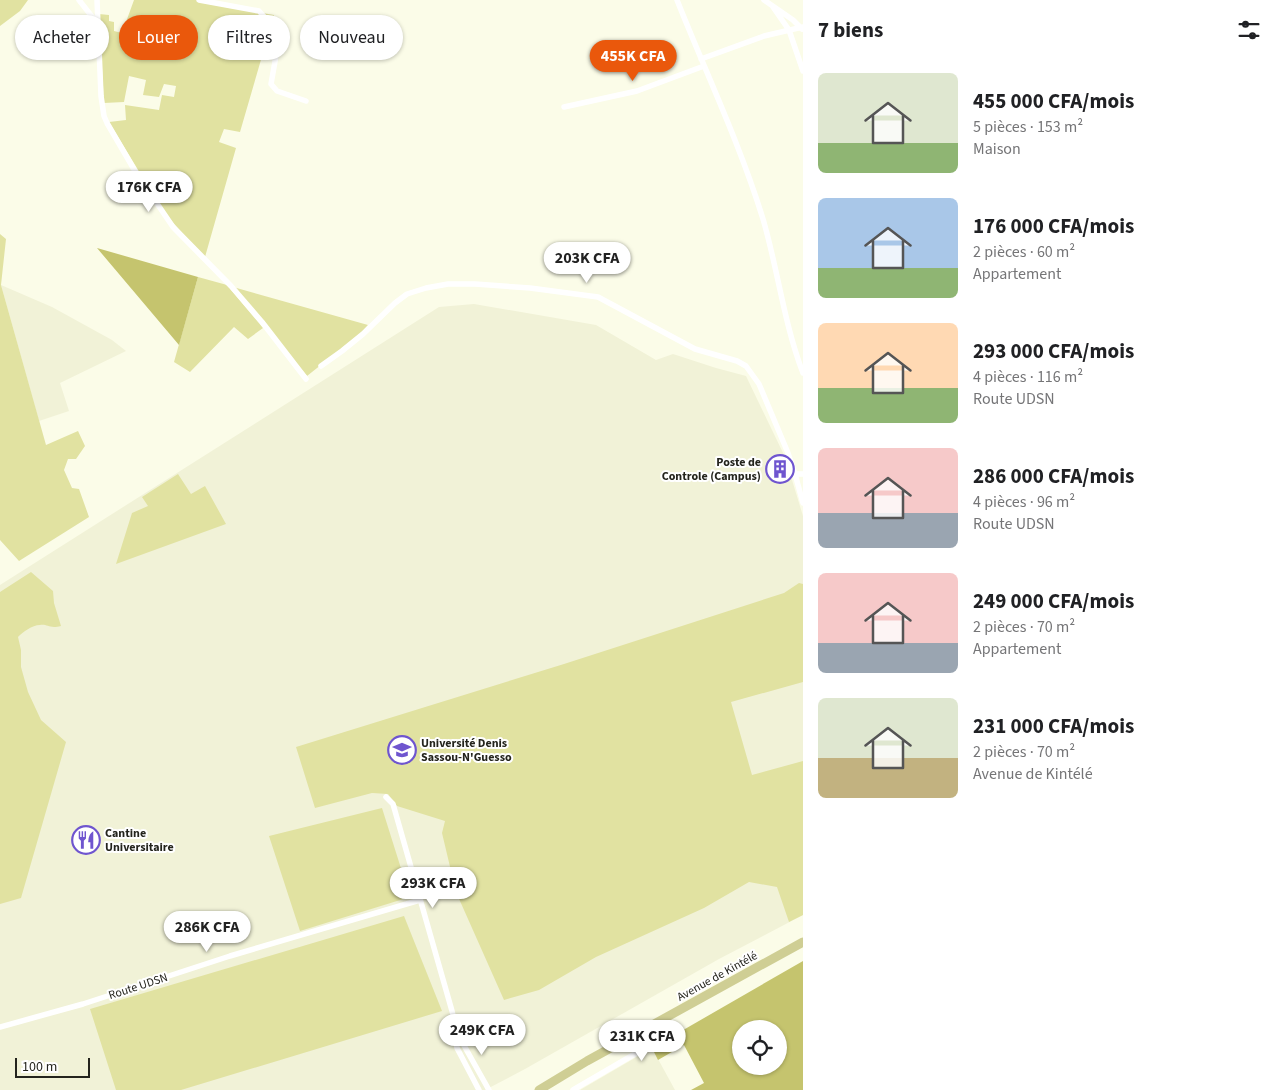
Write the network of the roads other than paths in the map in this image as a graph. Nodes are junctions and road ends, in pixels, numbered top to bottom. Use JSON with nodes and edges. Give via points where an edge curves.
{"nodes":[{"id":1,"x":79,"y":0,"type":"edge"},
{"id":2,"x":97,"y":0,"type":"edge"},
{"id":3,"x":199,"y":0,"type":"edge"},
{"id":4,"x":677,"y":0,"type":"edge"},
{"id":5,"x":764,"y":0,"type":"edge"},
{"id":6,"x":773,"y":7,"type":"junction"},
{"id":7,"x":91,"y":15,"type":"edge"},
{"id":8,"x":97,"y":15,"type":"edge"},
{"id":9,"x":802,"y":28,"type":"edge"},
{"id":10,"x":789,"y":30,"type":"junction"},
{"id":11,"x":701,"y":59,"type":"junction"},
{"id":12,"x":100,"y":60,"type":"edge"},
{"id":13,"x":704,"y":66,"type":"junction"},
{"id":14,"x":803,"y":71,"type":"edge"},
{"id":15,"x":306,"y":100,"type":"dead end"},
{"id":16,"x":564,"y":107,"type":"dead end"},
{"id":17,"x":321,"y":366,"type":"dead end"},
{"id":18,"x":803,"y":373,"type":"edge"},
{"id":19,"x":306,"y":380,"type":"dead end"},
{"id":20,"x":795,"y":474,"type":"junction"},
{"id":21,"x":803,"y":474,"type":"edge"},
{"id":22,"x":803,"y":503,"type":"edge"},
{"id":23,"x":386,"y":797,"type":"dead end"},
{"id":24,"x":420,"y":900,"type":"junction"},
{"id":25,"x":803,"y":942,"type":"edge"},
{"id":26,"x":0,"y":1027,"type":"edge"},
{"id":27,"x":457,"y":1033,"type":"junction"},
{"id":28,"x":652,"y":1044,"type":"dead end"},
{"id":29,"x":479,"y":1090,"type":"edge"},
{"id":30,"x":489,"y":1090,"type":"edge"},
{"id":31,"x":539,"y":1090,"type":"edge"},
{"id":32,"x":573,"y":1090,"type":"edge"}],
"edges":[{"from":1,"to":7,"type":"street"},
{"from":2,"to":8,"type":"street"},
{"from":3,"to":15,"type":"street","via":[[259,11],[279,39],[271,84],[277,91]]},
{"from":4,"to":11,"type":"street"},
{"from":5,"to":6,"type":"street"},
{"from":6,"to":9,"type":"street"},
{"from":6,"to":10,"type":"street"},
{"from":9,"to":10,"type":"street"},
{"from":10,"to":11,"type":"street"},
{"from":10,"to":14,"type":"street"},
{"from":11,"to":13,"type":"street"},
{"from":12,"to":19,"type":"street","via":[[104,116],[135,172],[173,227],[231,286]]},
{"from":13,"to":16,"type":"street","via":[[637,91]]},
{"from":13,"to":18,"type":"street","via":[[755,195]]},
{"from":17,"to":20,"type":"street","via":[[407,294],[426,288],[474,284],[598,297],[695,348],[737,360],[746,366],[759,384]]},
{"from":20,"to":21,"type":"street"},
{"from":20,"to":22,"type":"street"},
{"from":23,"to":24,"type":"street","via":[[393,804]]},
{"from":24,"to":26,"type":"street","name":"Route UDSN"},
{"from":24,"to":27,"type":"street"},
{"from":25,"to":31,"type":"main road","name":"Avenue de Kintélé"},
{"from":27,"to":29,"type":"street","via":[[457,1048]]},
{"from":27,"to":30,"type":"street"},
{"from":28,"to":32,"type":"street"}]}
